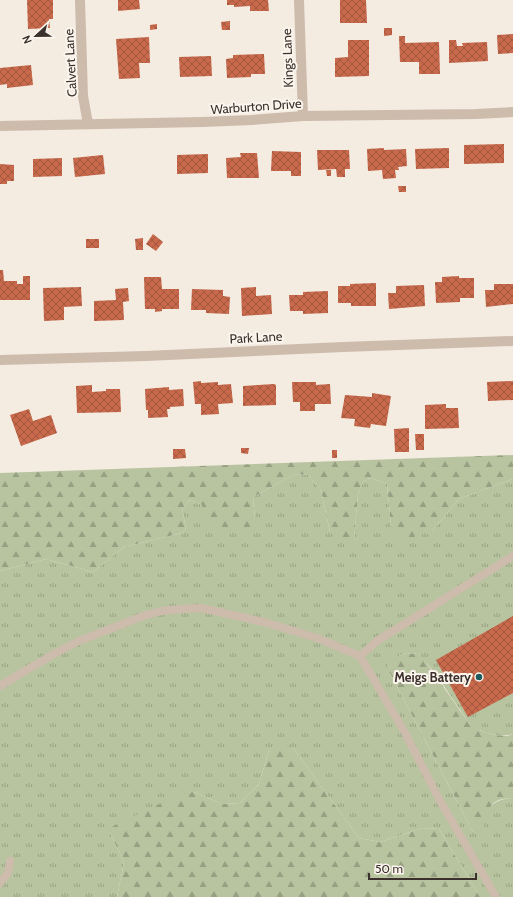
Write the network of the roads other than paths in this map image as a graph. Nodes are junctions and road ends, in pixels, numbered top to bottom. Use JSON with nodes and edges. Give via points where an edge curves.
{"nodes":[{"id":1,"x":80,"y":0,"type":"edge"},
{"id":2,"x":299,"y":0,"type":"edge"},
{"id":3,"x":513,"y":112,"type":"edge"},
{"id":4,"x":303,"y":116,"type":"junction"},
{"id":5,"x":88,"y":124,"type":"junction"},
{"id":6,"x":0,"y":126,"type":"edge"},
{"id":7,"x":513,"y":342,"type":"edge"},
{"id":8,"x":0,"y":360,"type":"edge"},
{"id":9,"x":513,"y":556,"type":"edge"},
{"id":10,"x":360,"y":656,"type":"junction"},
{"id":11,"x":0,"y":686,"type":"edge"},
{"id":12,"x":10,"y":861,"type":"dead end"},
{"id":13,"x":0,"y":883,"type":"edge"},
{"id":14,"x":496,"y":897,"type":"edge"}],
"edges":[{"from":1,"to":5,"type":"street","name":"Calvert Lane","via":[[83,96]]},
{"from":2,"to":4,"type":"street","name":"Kings Lane"},
{"from":3,"to":4,"type":"street","name":"Warburton Drive"},
{"from":4,"to":5,"type":"street","name":"Warburton Drive","via":[[259,120]]},
{"from":5,"to":6,"type":"street","name":"Warburton Drive"},
{"from":7,"to":8,"type":"street","name":"Park Lane"},
{"from":9,"to":10,"type":"lane","via":[[377,641]]},
{"from":10,"to":11,"type":"lane","via":[[318,638],[264,622],[201,608],[182,609],[143,616],[86,638]]},
{"from":10,"to":14,"type":"lane"},
{"from":12,"to":13,"type":"lane","via":[[8,873]]}]}
